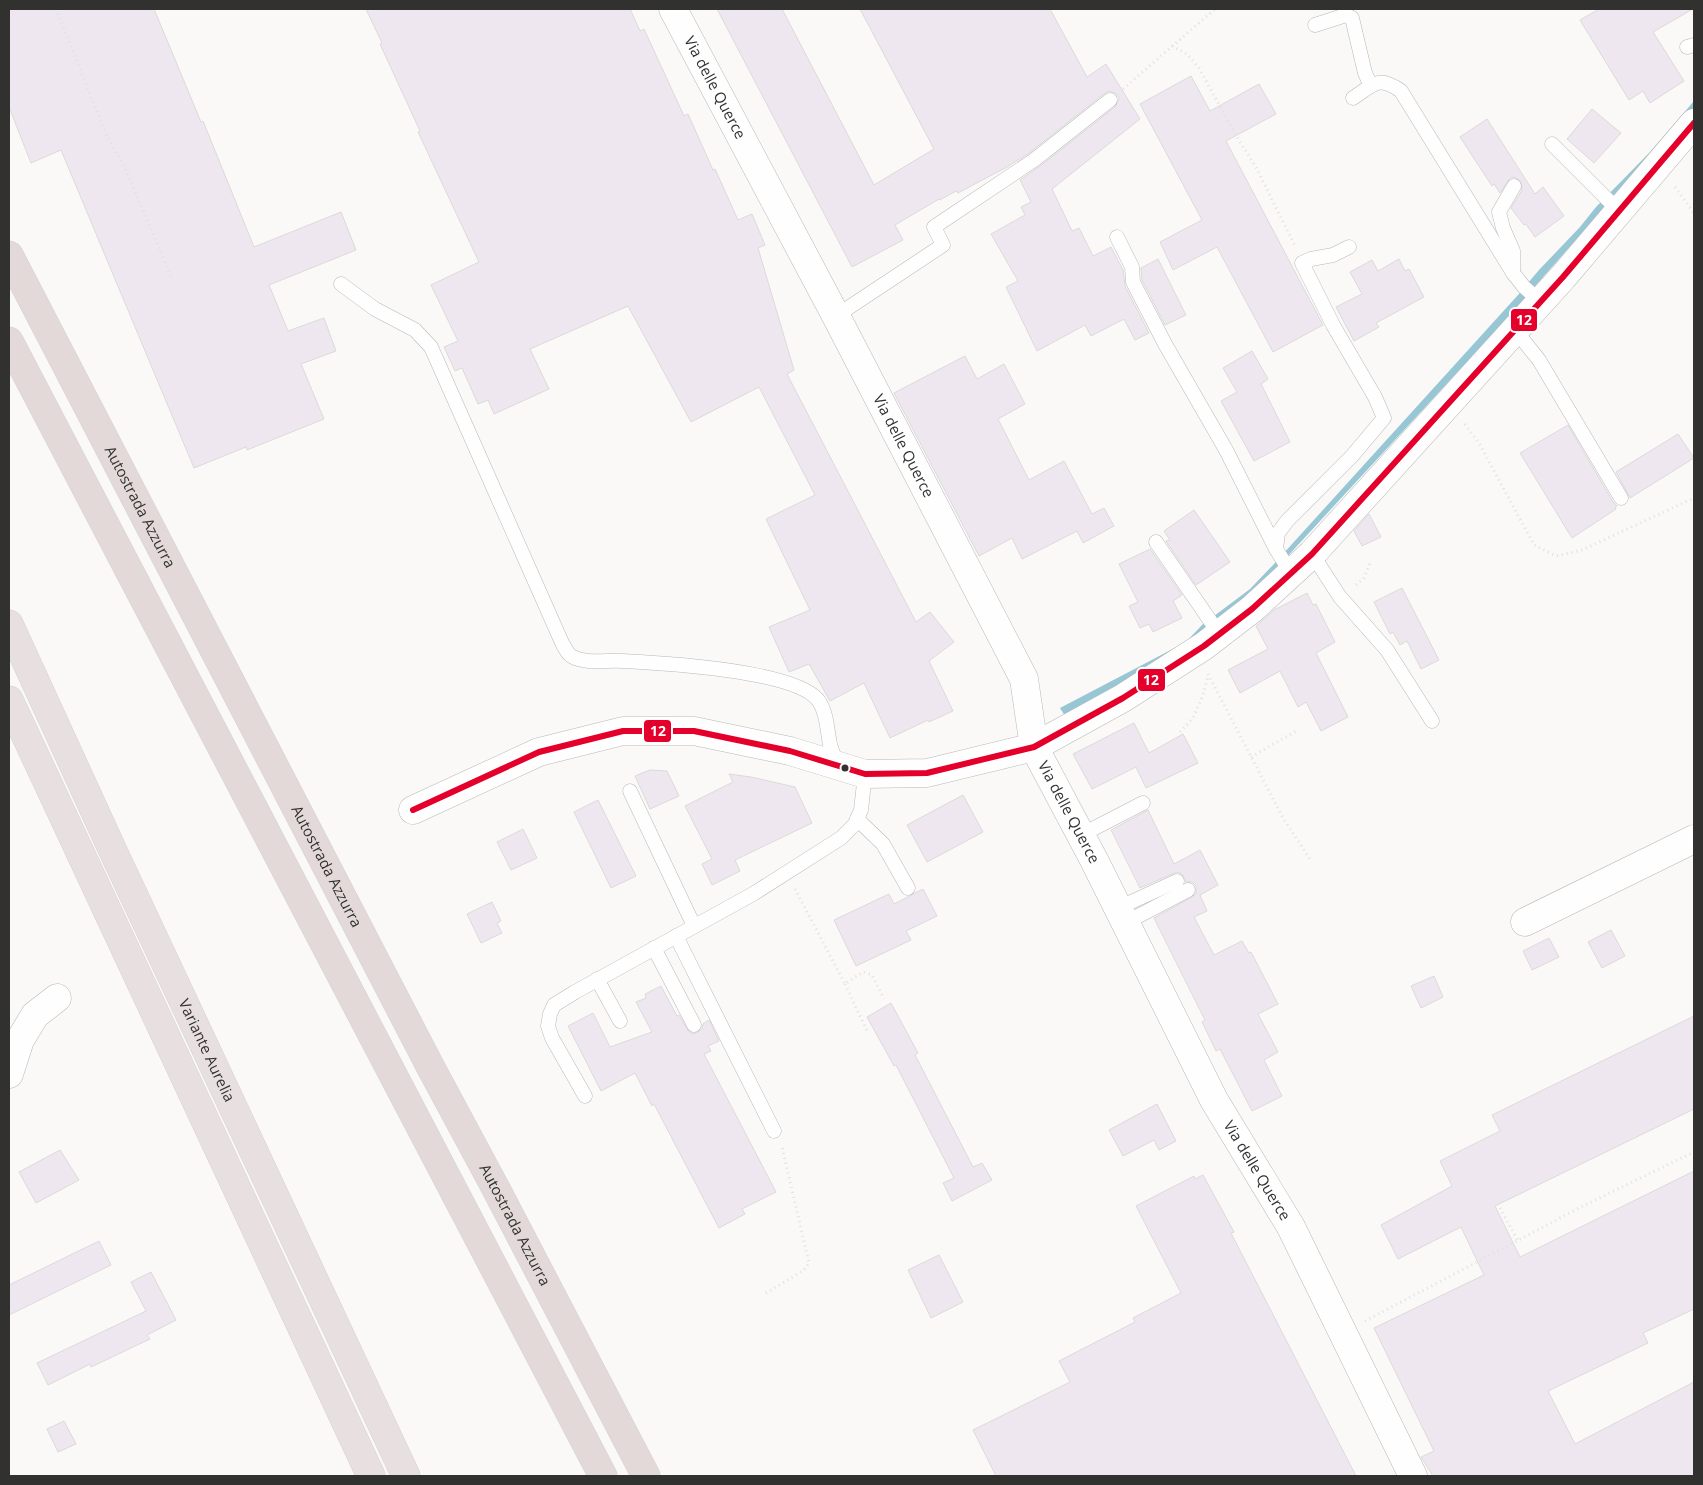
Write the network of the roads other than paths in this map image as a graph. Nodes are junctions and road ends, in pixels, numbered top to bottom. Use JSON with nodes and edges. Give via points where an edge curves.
{"nodes":[{"id":1,"x":673,"y":9,"type":"edge"},
{"id":2,"x":1315,"y":25,"type":"dead end"},
{"id":3,"x":1370,"y":86,"type":"junction"},
{"id":4,"x":1353,"y":98,"type":"dead end"},
{"id":5,"x":1110,"y":100,"type":"road end"},
{"id":6,"x":1690,"y":136,"type":"edge"},
{"id":7,"x":1552,"y":144,"type":"dead end"},
{"id":8,"x":1514,"y":186,"type":"dead end"},
{"id":9,"x":1620,"y":211,"type":"junction"},
{"id":10,"x":1117,"y":237,"type":"dead end"},
{"id":11,"x":1349,"y":247,"type":"dead end"},
{"id":12,"x":9,"y":255,"type":"edge"},
{"id":13,"x":1513,"y":273,"type":"junction"},
{"id":14,"x":340,"y":284,"type":"dead end"},
{"id":15,"x":1541,"y":302,"type":"junction"},
{"id":16,"x":836,"y":316,"type":"junction"},
{"id":17,"x":1515,"y":330,"type":"junction"},
{"id":18,"x":9,"y":341,"type":"edge"},
{"id":19,"x":1621,"y":498,"type":"dead end"},
{"id":20,"x":1156,"y":542,"type":"dead end"},
{"id":21,"x":1276,"y":548,"type":"junction"},
{"id":22,"x":1312,"y":554,"type":"junction"},
{"id":23,"x":1291,"y":573,"type":"junction"},
{"id":24,"x":9,"y":624,"type":"edge"},
{"id":25,"x":1220,"y":635,"type":"junction"},
{"id":26,"x":9,"y":700,"type":"edge"},
{"id":27,"x":1432,"y":721,"type":"dead end"},
{"id":28,"x":1034,"y":747,"type":"junction"},
{"id":29,"x":838,"y":766,"type":"junction"},
{"id":30,"x":865,"y":774,"type":"junction"},
{"id":31,"x":630,"y":792,"type":"dead end"},
{"id":32,"x":1143,"y":803,"type":"dead end"},
{"id":33,"x":413,"y":810,"type":"dead end"},
{"id":34,"x":857,"y":819,"type":"junction"},
{"id":35,"x":1080,"y":835,"type":"junction"},
{"id":36,"x":1694,"y":839,"type":"edge"},
{"id":37,"x":1182,"y":885,"type":"dead end"},
{"id":38,"x":908,"y":888,"type":"dead end"},
{"id":39,"x":1121,"y":916,"type":"junction"},
{"id":40,"x":1525,"y":922,"type":"dead end"},
{"id":41,"x":694,"y":926,"type":"junction"},
{"id":42,"x":676,"y":936,"type":"junction"},
{"id":43,"x":654,"y":948,"type":"junction"},
{"id":44,"x":598,"y":979,"type":"junction"},
{"id":45,"x":57,"y":998,"type":"dead end"},
{"id":46,"x":620,"y":1021,"type":"dead end"},
{"id":47,"x":694,"y":1025,"type":"dead end"},
{"id":48,"x":9,"y":1074,"type":"edge"},
{"id":49,"x":585,"y":1096,"type":"dead end"},
{"id":50,"x":774,"y":1131,"type":"road end"},
{"id":51,"x":371,"y":1476,"type":"edge"},
{"id":52,"x":406,"y":1476,"type":"edge"},
{"id":53,"x":603,"y":1476,"type":"edge"},
{"id":54,"x":646,"y":1476,"type":"edge"},
{"id":55,"x":1413,"y":1476,"type":"edge"}],
"edges":[{"from":1,"to":16,"type":"street","name":"Via delle Querce"},
{"from":2,"to":3,"type":"lane","via":[[1346,15],[1352,18]]},
{"from":3,"to":4,"type":"lane"},
{"from":3,"to":13,"type":"lane","via":[[1388,82],[1401,91]]},
{"from":5,"to":16,"type":"lane","via":[[1034,160],[934,227],[943,245]]},
{"from":6,"to":9,"type":"street","via":[[1656,167]]},
{"from":7,"to":9,"type":"lane"},
{"from":8,"to":13,"type":"lane","via":[[1499,212],[1513,251]]},
{"from":9,"to":15,"type":"street"},
{"from":10,"to":21,"type":"lane","via":[[1132,267],[1137,290]]},
{"from":11,"to":21,"type":"lane","via":[[1334,255],[1302,263],[1384,418],[1352,456],[1286,521],[1278,533]]},
{"from":12,"to":54,"type":"highway","name":"Autostrada Azzurra"},
{"from":13,"to":15,"type":"lane"},
{"from":14,"to":29,"type":"lane","via":[[375,309],[415,330],[431,347],[563,645],[571,656],[586,661],[696,665],[798,687],[813,695],[823,707]]},
{"from":15,"to":17,"type":"street"},
{"from":16,"to":28,"type":"street","name":"Via delle Querce","via":[[1024,679]]},
{"from":17,"to":19,"type":"lane","via":[[1540,360]]},
{"from":17,"to":22,"type":"street"},
{"from":18,"to":53,"type":"highway"},
{"from":20,"to":25,"type":"lane"},
{"from":21,"to":23,"type":"lane"},
{"from":22,"to":23,"type":"street"},
{"from":22,"to":27,"type":"lane","via":[[1340,597],[1387,650]]},
{"from":23,"to":25,"type":"street"},
{"from":24,"to":52,"type":"highway","name":"Variante Aurelia"},
{"from":25,"to":28,"type":"street","via":[[1203,662],[1123,698]]},
{"from":26,"to":51,"type":"highway"},
{"from":28,"to":30,"type":"street","via":[[927,773]]},
{"from":28,"to":35,"type":"street","name":"Via delle Querce"},
{"from":29,"to":30,"type":"street"},
{"from":29,"to":33,"type":"street","via":[[790,751],[694,731],[622,731],[539,752]]},
{"from":30,"to":34,"type":"lane"},
{"from":31,"to":41,"type":"lane"},
{"from":32,"to":35,"type":"lane"},
{"from":34,"to":38,"type":"lane","via":[[884,844]]},
{"from":34,"to":41,"type":"lane","via":[[840,838],[754,894]]},
{"from":35,"to":39,"type":"street","name":"Via delle Querce"},
{"from":36,"to":40,"type":"street"},
{"from":37,"to":39,"type":"lane"},
{"from":39,"to":55,"type":"street","name":"Via delle Querce","via":[[1214,1100],[1291,1226]]},
{"from":41,"to":42,"type":"lane"},
{"from":42,"to":43,"type":"lane"},
{"from":42,"to":50,"type":"lane"},
{"from":43,"to":44,"type":"lane"},
{"from":43,"to":47,"type":"lane"},
{"from":44,"to":46,"type":"lane"},
{"from":44,"to":49,"type":"lane","via":[[554,1005],[548,1026]]},
{"from":45,"to":48,"type":"street","via":[[35,1015],[20,1040]]}]}
